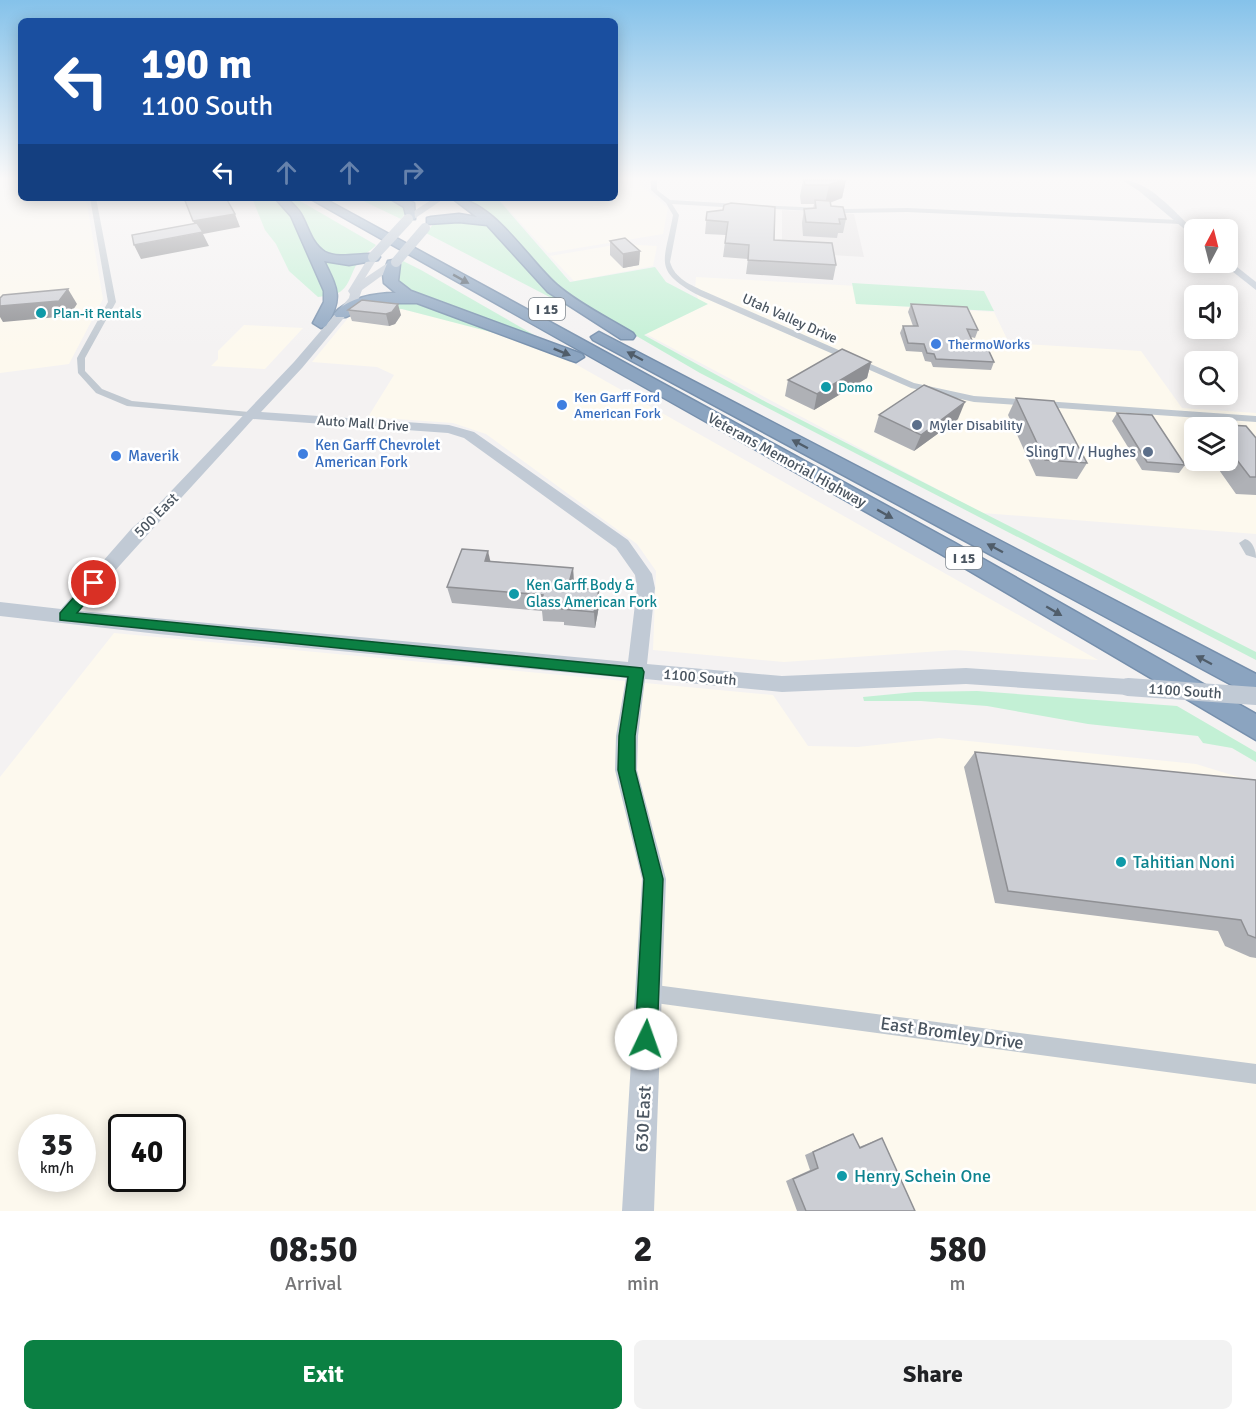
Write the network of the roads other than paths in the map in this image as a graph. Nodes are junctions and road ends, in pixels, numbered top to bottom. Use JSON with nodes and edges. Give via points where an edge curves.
{"nodes":[{"id":1,"x":100,"y":237,"type":"edge"},
{"id":2,"x":306,"y":237,"type":"edge"},
{"id":3,"x":388,"y":237,"type":"edge"},
{"id":4,"x":391,"y":237,"type":"edge"},
{"id":5,"x":412,"y":237,"type":"edge"},
{"id":6,"x":417,"y":237,"type":"edge"},
{"id":7,"x":503,"y":237,"type":"edge"},
{"id":8,"x":672,"y":237,"type":"edge"},
{"id":9,"x":312,"y":248,"type":"junction"},
{"id":10,"x":373,"y":257,"type":"junction"},
{"id":11,"x":394,"y":263,"type":"junction"},
{"id":12,"x":1238,"y":271,"type":"edge"},
{"id":13,"x":360,"y":287,"type":"junction"},
{"id":14,"x":1256,"y":287,"type":"edge"},
{"id":15,"x":427,"y":303,"type":"junction"},
{"id":16,"x":544,"y":307,"type":"dead end"},
{"id":17,"x":341,"y":314,"type":"junction"},
{"id":18,"x":321,"y":323,"type":"junction"},
{"id":19,"x":584,"y":329,"type":"dead end"},
{"id":20,"x":678,"y":389,"type":"junction"},
{"id":21,"x":249,"y":415,"type":"junction"},
{"id":22,"x":1256,"y":418,"type":"edge"},
{"id":23,"x":1245,"y":543,"type":"dead end"},
{"id":24,"x":1256,"y":554,"type":"edge"},
{"id":25,"x":0,"y":609,"type":"edge"},
{"id":26,"x":65,"y":617,"type":"junction"},
{"id":27,"x":637,"y":672,"type":"junction"},
{"id":28,"x":1256,"y":687,"type":"edge"},
{"id":29,"x":1256,"y":696,"type":"edge"},
{"id":30,"x":1256,"y":728,"type":"edge"},
{"id":31,"x":648,"y":993,"type":"junction"},
{"id":32,"x":1256,"y":1074,"type":"edge"},
{"id":33,"x":638,"y":1211,"type":"edge"}],
"edges":[{"from":1,"to":21,"type":"street","name":"Auto Mall Drive","via":[[112,302],[81,358],[81,371],[99,391],[130,404]]},
{"from":2,"to":9,"type":"highway"},
{"from":3,"to":20,"type":"highway","name":"Veterans Memorial Highway","number":"I 15","one_way":true},
{"from":4,"to":10,"type":"main road","name":"500 East","bridge":true},
{"from":5,"to":16,"type":"highway","number":"I 15"},
{"from":6,"to":11,"type":"main road","name":"500 East","bridge":true},
{"from":7,"to":20,"type":"highway","via":[[553,290],[661,356]]},
{"from":8,"to":22,"type":"street","name":"Utah Valley Drive","via":[[666,264],[677,279],[911,385],[989,401]]},
{"from":9,"to":10,"type":"highway","via":[[338,260]]},
{"from":9,"to":18,"type":"highway","via":[[332,294]]},
{"from":10,"to":13,"type":"street","name":"500 East","via":[[362,272]]},
{"from":11,"to":13,"type":"street","name":"500 East"},
{"from":11,"to":15,"type":"highway","via":[[392,285]]},
{"from":12,"to":14,"type":"street"},
{"from":13,"to":17,"type":"street","name":"500 East"},
{"from":13,"to":18,"type":"street","name":"500 East"},
{"from":15,"to":17,"type":"highway","via":[[381,297],[363,301]]},
{"from":15,"to":20,"type":"highway","one_way":true},
{"from":17,"to":21,"type":"street","name":"500 East"},
{"from":18,"to":21,"type":"street","name":"500 East","via":[[254,399]]},
{"from":20,"to":19,"type":"highway","name":"Veterans Memorial Highway","number":"I 15","one_way":true},
{"from":28,"to":20,"type":"highway","name":"Veterans Memorial Highway","number":"I 15","one_way":true},
{"from":20,"to":30,"type":"highway","name":"Veterans Memorial Highway","number":"I 15","one_way":true},
{"from":21,"to":26,"type":"street","name":"500 East","via":[[138,532]]},
{"from":21,"to":27,"type":"street","name":"Auto Mall Drive","via":[[448,429],[487,445],[622,544],[643,574],[645,610]]},
{"from":23,"to":24,"type":"street"},
{"from":25,"to":26,"type":"street","name":"1100 South"},
{"from":26,"to":27,"type":"street","name":"1100 South"},
{"from":27,"to":29,"type":"street","name":"1100 South","bridge":true,"via":[[782,684],[966,676]]},
{"from":27,"to":31,"type":"street","name":"630 East","via":[[626,770],[654,879]]},
{"from":31,"to":32,"type":"street","name":"East Bromley Drive"},
{"from":31,"to":33,"type":"street","name":"630 East"}]}
